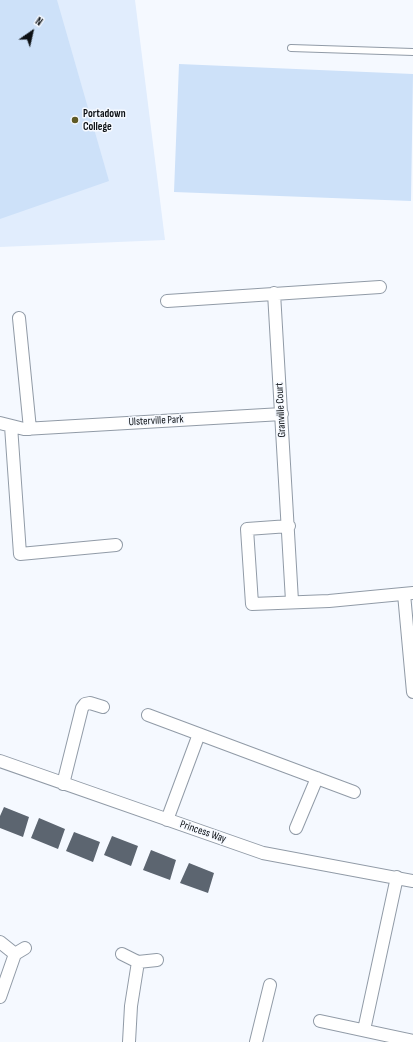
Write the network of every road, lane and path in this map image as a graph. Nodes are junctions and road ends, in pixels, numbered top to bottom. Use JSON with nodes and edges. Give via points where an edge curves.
{"nodes":[{"id":1,"x":291,"y":48,"type":"dead end"},
{"id":2,"x":413,"y":52,"type":"edge"},
{"id":3,"x":380,"y":287,"type":"dead end"},
{"id":4,"x":274,"y":293,"type":"junction"},
{"id":5,"x":167,"y":301,"type":"dead end"},
{"id":6,"x":19,"y":318,"type":"dead end"},
{"id":7,"x":282,"y":414,"type":"junction"},
{"id":8,"x":6,"y":425,"type":"edge"},
{"id":9,"x":30,"y":428,"type":"junction"},
{"id":10,"x":288,"y":526,"type":"junction"},
{"id":11,"x":116,"y":545,"type":"dead end"},
{"id":12,"x":408,"y":594,"type":"edge"},
{"id":13,"x":292,"y":601,"type":"junction"},
{"id":14,"x":413,"y":692,"type":"edge"},
{"id":15,"x":103,"y":707,"type":"dead end"},
{"id":16,"x":148,"y":714,"type":"dead end"},
{"id":17,"x":199,"y":734,"type":"junction"},
{"id":18,"x":0,"y":761,"type":"edge"},
{"id":19,"x":317,"y":778,"type":"junction"},
{"id":20,"x":63,"y":784,"type":"junction"},
{"id":21,"x":354,"y":792,"type":"dead end"},
{"id":22,"x":167,"y":820,"type":"junction"},
{"id":23,"x":296,"y":828,"type":"dead end"},
{"id":24,"x":397,"y":877,"type":"junction"},
{"id":25,"x":413,"y":881,"type":"edge"},
{"id":26,"x":0,"y":942,"type":"edge"},
{"id":27,"x":122,"y":954,"type":"dead end"},
{"id":28,"x":157,"y":960,"type":"dead end"},
{"id":29,"x":138,"y":962,"type":"junction"},
{"id":30,"x":270,"y":985,"type":"dead end"},
{"id":31,"x":0,"y":997,"type":"edge"},
{"id":32,"x":320,"y":1021,"type":"dead end"},
{"id":33,"x":364,"y":1030,"type":"junction"},
{"id":34,"x":413,"y":1041,"type":"edge"},
{"id":35,"x":129,"y":1042,"type":"edge"},
{"id":36,"x":256,"y":1042,"type":"edge"}],
"edges":[{"from":1,"to":2,"type":"lane"},
{"from":3,"to":4,"type":"street"},
{"from":4,"to":5,"type":"street"},
{"from":4,"to":7,"type":"street","name":"Granville Court"},
{"from":6,"to":9,"type":"street"},
{"from":7,"to":9,"type":"street","name":"Ulsterville Park"},
{"from":7,"to":10,"type":"street","name":"Granville Court"},
{"from":8,"to":9,"type":"street","name":"Ulsterville Park"},
{"from":8,"to":11,"type":"street","name":"Ulsterville Park","via":[[20,554]]},
{"from":10,"to":13,"type":"street","name":"Granville Court"},
{"from":10,"to":13,"type":"street","via":[[248,529],[248,536],[252,604]]},
{"from":12,"to":13,"type":"street","via":[[329,601]]},
{"from":12,"to":14,"type":"street"},
{"from":15,"to":20,"type":"street","via":[[90,703],[82,708]]},
{"from":16,"to":17,"type":"street"},
{"from":17,"to":19,"type":"street"},
{"from":17,"to":22,"type":"street"},
{"from":18,"to":20,"type":"street","name":"Princess Way"},
{"from":19,"to":21,"type":"street"},
{"from":19,"to":23,"type":"street"},
{"from":20,"to":22,"type":"street","name":"Princess Way"},
{"from":22,"to":24,"type":"street","name":"Princess Way","via":[[263,853]]},
{"from":24,"to":25,"type":"street","name":"Princess Way"},
{"from":24,"to":33,"type":"street"},
{"from":26,"to":31,"type":"street","via":[[20,951]]},
{"from":27,"to":29,"type":"street"},
{"from":28,"to":29,"type":"street"},
{"from":29,"to":35,"type":"street","via":[[131,1006]]},
{"from":30,"to":36,"type":"street"},
{"from":32,"to":33,"type":"street"},
{"from":33,"to":34,"type":"street"}]}
